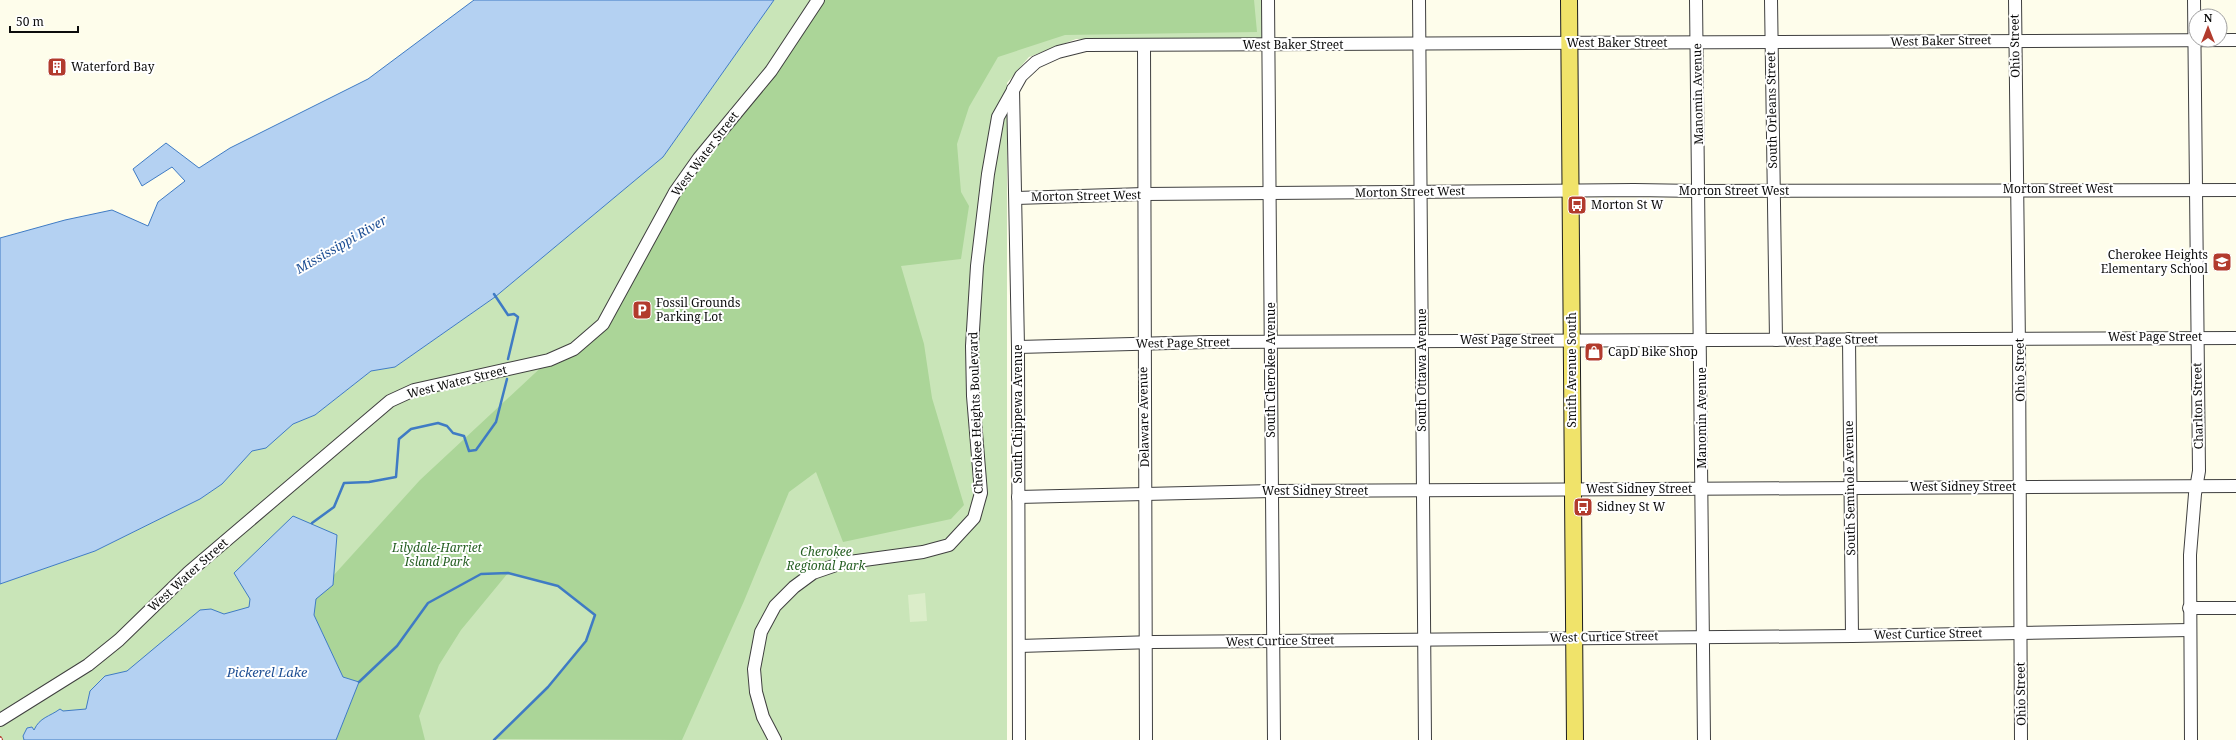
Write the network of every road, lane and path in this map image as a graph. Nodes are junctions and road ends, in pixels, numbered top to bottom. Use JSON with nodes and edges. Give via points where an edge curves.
{"nodes":[{"id":1,"x":818,"y":0,"type":"edge"},
{"id":2,"x":1268,"y":0,"type":"edge"},
{"id":3,"x":1419,"y":0,"type":"edge"},
{"id":4,"x":1569,"y":0,"type":"edge"},
{"id":5,"x":1696,"y":0,"type":"edge"},
{"id":6,"x":1771,"y":0,"type":"edge"},
{"id":7,"x":2015,"y":0,"type":"edge"},
{"id":8,"x":2016,"y":40,"type":"junction"},
{"id":9,"x":2188,"y":40,"type":"edge"},
{"id":10,"x":1697,"y":43,"type":"junction"},
{"id":11,"x":1772,"y":43,"type":"junction"},
{"id":12,"x":1420,"y":44,"type":"junction"},
{"id":13,"x":1569,"y":44,"type":"junction"},
{"id":14,"x":1144,"y":45,"type":"junction"},
{"id":15,"x":1268,"y":45,"type":"junction"},
{"id":16,"x":2194,"y":48,"type":"edge"},
{"id":17,"x":1013,"y":88,"type":"junction"},
{"id":18,"x":2018,"y":189,"type":"junction"},
{"id":19,"x":2197,"y":190,"type":"junction"},
{"id":20,"x":2236,"y":190,"type":"edge"},
{"id":21,"x":1570,"y":191,"type":"junction"},
{"id":22,"x":1699,"y":191,"type":"junction"},
{"id":23,"x":1773,"y":191,"type":"junction"},
{"id":24,"x":1269,"y":193,"type":"junction"},
{"id":25,"x":1421,"y":193,"type":"junction"},
{"id":26,"x":1144,"y":194,"type":"junction"},
{"id":27,"x":1016,"y":198,"type":"junction"},
{"id":28,"x":2196,"y":337,"type":"junction"},
{"id":29,"x":2019,"y":338,"type":"junction"},
{"id":30,"x":2236,"y":338,"type":"edge"},
{"id":31,"x":1848,"y":339,"type":"junction"},
{"id":32,"x":1571,"y":340,"type":"junction"},
{"id":33,"x":1776,"y":340,"type":"junction"},
{"id":34,"x":1422,"y":341,"type":"junction"},
{"id":35,"x":1701,"y":341,"type":"junction"},
{"id":36,"x":1272,"y":342,"type":"junction"},
{"id":37,"x":1144,"y":343,"type":"junction"},
{"id":38,"x":1018,"y":347,"type":"junction"},
{"id":39,"x":2196,"y":485,"type":"junction"},
{"id":40,"x":2236,"y":486,"type":"edge"},
{"id":41,"x":2021,"y":487,"type":"junction"},
{"id":42,"x":1573,"y":488,"type":"junction"},
{"id":43,"x":1850,"y":488,"type":"junction"},
{"id":44,"x":1702,"y":489,"type":"junction"},
{"id":45,"x":1272,"y":491,"type":"junction"},
{"id":46,"x":1423,"y":491,"type":"junction"},
{"id":47,"x":1145,"y":492,"type":"junction"},
{"id":48,"x":1018,"y":497,"type":"junction"},
{"id":49,"x":2190,"y":608,"type":"junction"},
{"id":50,"x":2236,"y":608,"type":"edge"},
{"id":51,"x":2190,"y":630,"type":"junction"},
{"id":52,"x":2020,"y":632,"type":"junction"},
{"id":53,"x":1852,"y":636,"type":"junction"},
{"id":54,"x":1703,"y":637,"type":"junction"},
{"id":55,"x":1574,"y":638,"type":"junction"},
{"id":56,"x":1424,"y":639,"type":"junction"},
{"id":57,"x":1273,"y":641,"type":"junction"},
{"id":58,"x":1145,"y":642,"type":"junction"},
{"id":59,"x":1019,"y":646,"type":"junction"},
{"id":60,"x":0,"y":720,"type":"edge"},
{"id":61,"x":775,"y":740,"type":"edge"},
{"id":62,"x":1019,"y":740,"type":"edge"},
{"id":63,"x":1146,"y":740,"type":"edge"},
{"id":64,"x":1274,"y":740,"type":"edge"},
{"id":65,"x":1425,"y":740,"type":"edge"},
{"id":66,"x":1575,"y":740,"type":"edge"},
{"id":67,"x":1704,"y":740,"type":"edge"},
{"id":68,"x":2021,"y":740,"type":"edge"},
{"id":69,"x":2191,"y":740,"type":"edge"}],
"edges":[{"from":1,"to":60,"type":"street","name":"West Water Street","via":[[771,71],[699,158],[675,192],[612,311],[600,328],[574,349],[549,360],[414,390],[390,401],[189,572],[119,640],[88,665]]},
{"from":2,"to":15,"type":"street","name":"South Cherokee Avenue"},
{"from":3,"to":12,"type":"street","name":"South Ottawa Avenue"},
{"from":4,"to":13,"type":"main road","name":"Smith Avenue South"},
{"from":5,"to":10,"type":"street","name":"Manomin Avenue"},
{"from":6,"to":11,"type":"street","name":"South Orleans Street"},
{"from":7,"to":8,"type":"street","name":"Ohio Street"},
{"from":8,"to":9,"type":"street","name":"West Baker Street"},
{"from":8,"to":11,"type":"street","name":"West Baker Street"},
{"from":8,"to":18,"type":"street","name":"Ohio Street"},
{"from":10,"to":11,"type":"street","name":"West Baker Street"},
{"from":10,"to":13,"type":"street","name":"West Baker Street"},
{"from":10,"to":22,"type":"street","name":"Manomin Avenue"},
{"from":11,"to":23,"type":"street","name":"South Orleans Street"},
{"from":12,"to":13,"type":"street","name":"West Baker Street"},
{"from":12,"to":15,"type":"street","name":"West Baker Street"},
{"from":12,"to":25,"type":"street","name":"South Ottawa Avenue"},
{"from":13,"to":21,"type":"main road","name":"Smith Avenue South"},
{"from":14,"to":15,"type":"street","name":"West Baker Street"},
{"from":14,"to":17,"type":"street","name":"West Baker Street","via":[[1086,46],[1058,52],[1036,62]]},
{"from":14,"to":26,"type":"street","name":"Delaware Avenue"},
{"from":15,"to":24,"type":"street","name":"South Cherokee Avenue"},
{"from":16,"to":19,"type":"street","name":"Charlton Street"},
{"from":17,"to":27,"type":"street","name":"South Chippewa Avenue"},
{"from":17,"to":61,"type":"street","name":"Cherokee Heights Boulevard","via":[[998,117],[977,266],[972,346],[973,396],[981,493],[974,518],[949,545],[923,552],[842,563],[813,573],[775,606],[761,632],[754,669],[756,692],[763,717]]},
{"from":18,"to":19,"type":"street","name":"Morton Street West"},
{"from":18,"to":23,"type":"street","name":"Morton Street West"},
{"from":18,"to":29,"type":"street","name":"Ohio Street"},
{"from":19,"to":20,"type":"street","name":"Morton Street West"},
{"from":19,"to":28,"type":"street","name":"Charlton Street"},
{"from":21,"to":22,"type":"street","name":"Morton Street West"},
{"from":21,"to":25,"type":"street","name":"Morton Street West"},
{"from":21,"to":32,"type":"main road","name":"Smith Avenue South"},
{"from":22,"to":23,"type":"street","name":"Morton Street West"},
{"from":22,"to":35,"type":"street","name":"Manomin Avenue"},
{"from":23,"to":33,"type":"street","name":"South Orleans Street"},
{"from":24,"to":25,"type":"street","name":"Morton Street West"},
{"from":24,"to":26,"type":"street","name":"Morton Street West"},
{"from":24,"to":36,"type":"street","name":"South Cherokee Avenue"},
{"from":25,"to":34,"type":"street","name":"South Ottawa Avenue"},
{"from":26,"to":27,"type":"street","name":"Morton Street West"},
{"from":26,"to":37,"type":"street","name":"Delaware Avenue"},
{"from":27,"to":38,"type":"street","name":"South Chippewa Avenue"},
{"from":28,"to":29,"type":"street","name":"West Page Street"},
{"from":28,"to":30,"type":"street","name":"West Page Street"},
{"from":28,"to":39,"type":"street","name":"Charlton Street","via":[[2199,471]]},
{"from":29,"to":31,"type":"street","name":"West Page Street"},
{"from":29,"to":41,"type":"street","name":"Ohio Street"},
{"from":31,"to":33,"type":"street","name":"West Page Street"},
{"from":31,"to":43,"type":"street","name":"South Seminole Avenue"},
{"from":32,"to":34,"type":"street","name":"West Page Street"},
{"from":32,"to":35,"type":"street","name":"West Page Street"},
{"from":32,"to":42,"type":"main road","name":"Smith Avenue South"},
{"from":33,"to":35,"type":"street","name":"West Page Street"},
{"from":34,"to":36,"type":"street","name":"West Page Street"},
{"from":34,"to":46,"type":"street","name":"South Ottawa Avenue"},
{"from":35,"to":44,"type":"street","name":"Manomin Avenue"},
{"from":36,"to":37,"type":"street","name":"West Page Street"},
{"from":36,"to":45,"type":"street","name":"South Cherokee Avenue"},
{"from":37,"to":38,"type":"street","name":"West Page Street"},
{"from":37,"to":47,"type":"street","name":"Delaware Avenue"},
{"from":38,"to":48,"type":"street","name":"South Chippewa Avenue"},
{"from":39,"to":40,"type":"street","name":"West Sidney Street"},
{"from":39,"to":41,"type":"street","name":"West Sidney Street"},
{"from":39,"to":49,"type":"street","name":"Charlton Street","via":[[2190,555]]},
{"from":41,"to":43,"type":"street","name":"West Sidney Street"},
{"from":41,"to":52,"type":"street","name":"Ohio Street"},
{"from":42,"to":44,"type":"street","name":"West Sidney Street"},
{"from":42,"to":46,"type":"street","name":"West Sidney Street"},
{"from":42,"to":55,"type":"main road","name":"Smith Avenue South"},
{"from":43,"to":44,"type":"street","name":"West Sidney Street"},
{"from":43,"to":53,"type":"street","name":"South Seminole Avenue"},
{"from":44,"to":54,"type":"street","name":"Manomin Avenue"},
{"from":45,"to":46,"type":"street","name":"West Sidney Street"},
{"from":45,"to":47,"type":"street","name":"West Sidney Street"},
{"from":45,"to":57,"type":"street","name":"South Cherokee Avenue"},
{"from":46,"to":56,"type":"street","name":"South Ottawa Avenue"},
{"from":47,"to":48,"type":"street","name":"West Sidney Street"},
{"from":47,"to":58,"type":"street","name":"Delaware Avenue"},
{"from":48,"to":59,"type":"street","name":"South Chippewa Avenue"},
{"from":49,"to":50,"type":"street"},
{"from":49,"to":51,"type":"street","name":"Charlton Street"},
{"from":51,"to":52,"type":"street","name":"West Curtice Street"},
{"from":51,"to":69,"type":"street","name":"Charlton Street"},
{"from":52,"to":53,"type":"street","name":"West Curtice Street"},
{"from":52,"to":68,"type":"street","name":"Ohio Street"},
{"from":53,"to":54,"type":"street","name":"West Curtice Street"},
{"from":54,"to":55,"type":"street","name":"West Curtice Street"},
{"from":54,"to":67,"type":"street","name":"Manomin Avenue"},
{"from":55,"to":56,"type":"street","name":"West Curtice Street"},
{"from":55,"to":66,"type":"main road","name":"Smith Avenue South"},
{"from":56,"to":57,"type":"street","name":"West Curtice Street"},
{"from":56,"to":65,"type":"street","name":"South Ottawa Avenue"},
{"from":57,"to":58,"type":"street","name":"West Curtice Street"},
{"from":57,"to":64,"type":"street","name":"South Cherokee Avenue"},
{"from":58,"to":59,"type":"street","name":"West Curtice Street"},
{"from":58,"to":63,"type":"street","name":"Delaware Avenue"},
{"from":59,"to":62,"type":"street","name":"South Chippewa Avenue"}]}
